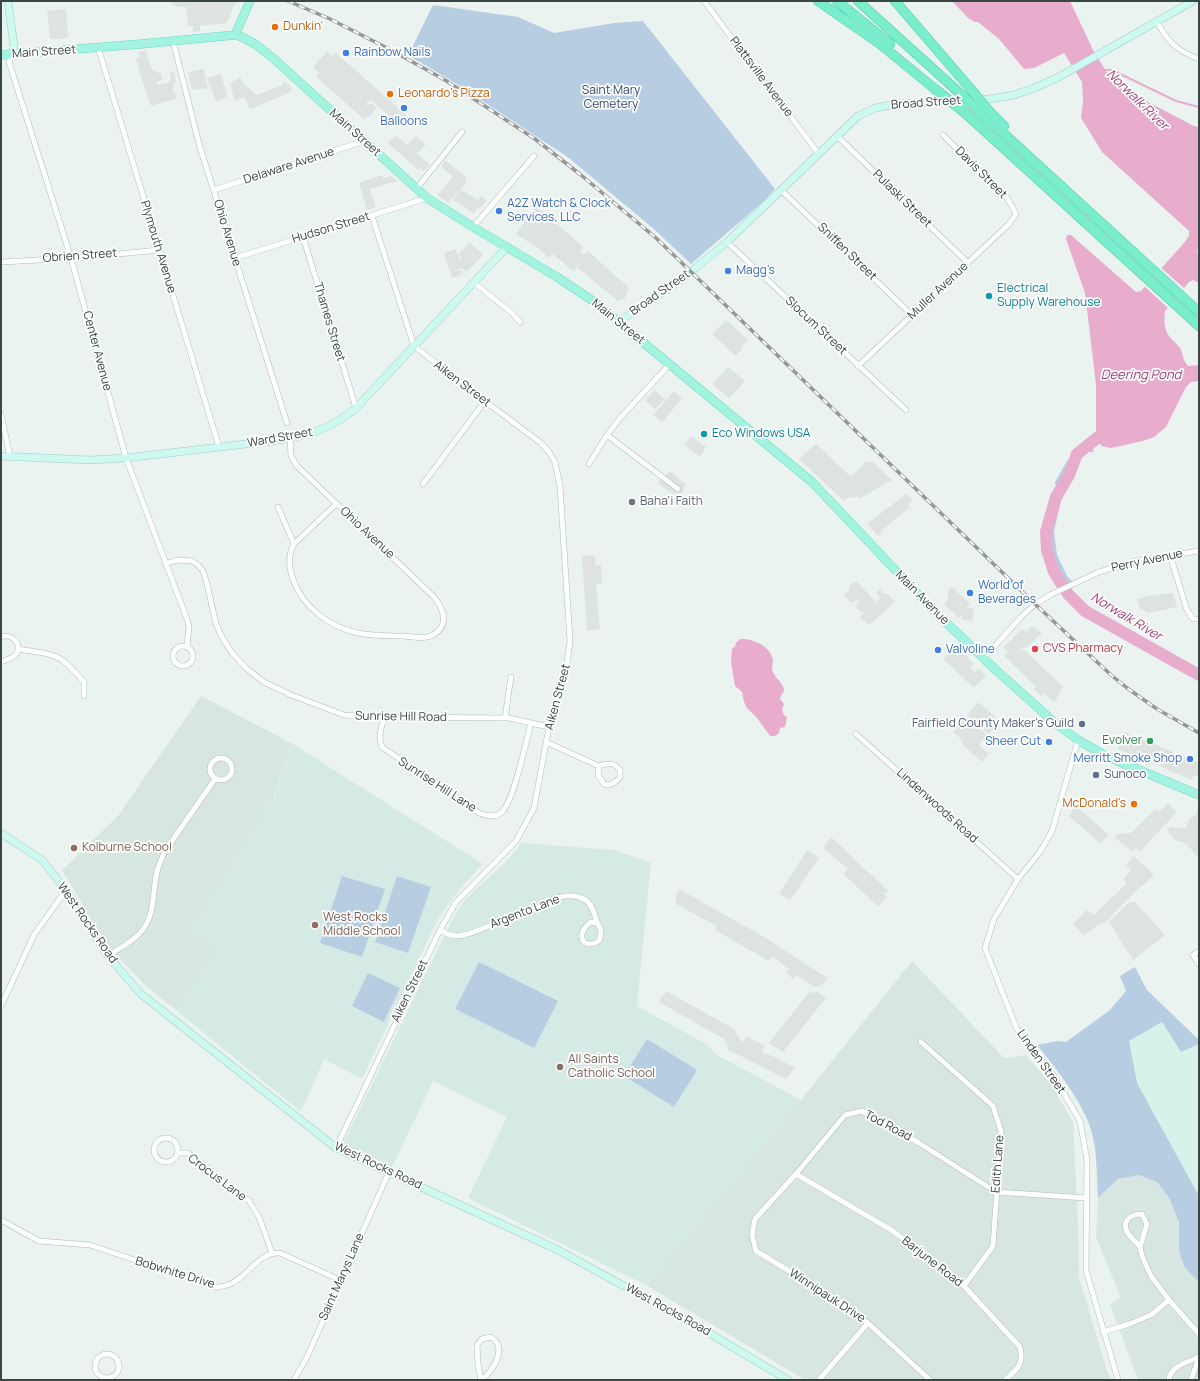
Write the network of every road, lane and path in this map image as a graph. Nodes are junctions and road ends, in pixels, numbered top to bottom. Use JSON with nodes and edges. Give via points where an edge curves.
{"nodes":[{"id":1,"x":8,"y":1,"type":"edge"},
{"id":2,"x":250,"y":1,"type":"edge"},
{"id":3,"x":704,"y":1,"type":"edge"},
{"id":4,"x":818,"y":1,"type":"edge"},
{"id":5,"x":837,"y":1,"type":"edge"},
{"id":6,"x":858,"y":1,"type":"edge"},
{"id":7,"x":895,"y":1,"type":"edge"},
{"id":8,"x":1193,"y":1,"type":"edge"},
{"id":9,"x":1157,"y":22,"type":"junction"},
{"id":10,"x":235,"y":35,"type":"junction"},
{"id":11,"x":173,"y":41,"type":"junction"},
{"id":12,"x":98,"y":47,"type":"junction"},
{"id":13,"x":12,"y":54,"type":"junction"},
{"id":14,"x":1,"y":55,"type":"edge"},
{"id":15,"x":1199,"y":59,"type":"edge"},
{"id":16,"x":937,"y":89,"type":"junction"},
{"id":17,"x":462,"y":132,"type":"dead end"},
{"id":18,"x":943,"y":135,"type":"dead end"},
{"id":19,"x":837,"y":136,"type":"junction"},
{"id":20,"x":364,"y":141,"type":"junction"},
{"id":21,"x":818,"y":153,"type":"junction"},
{"id":22,"x":534,"y":156,"type":"dead end"},
{"id":23,"x":417,"y":188,"type":"junction"},
{"id":24,"x":214,"y":190,"type":"junction"},
{"id":25,"x":781,"y":190,"type":"junction"},
{"id":26,"x":427,"y":198,"type":"junction"},
{"id":27,"x":1079,"y":203,"type":"junction"},
{"id":28,"x":1016,"y":214,"type":"joint"},
{"id":29,"x":372,"y":216,"type":"junction"},
{"id":30,"x":473,"y":227,"type":"junction"},
{"id":31,"x":303,"y":237,"type":"junction"},
{"id":32,"x":727,"y":242,"type":"junction"},
{"id":33,"x":507,"y":247,"type":"junction"},
{"id":34,"x":159,"y":250,"type":"junction"},
{"id":35,"x":71,"y":258,"type":"junction"},
{"id":36,"x":235,"y":258,"type":"junction"},
{"id":37,"x":1,"y":262,"type":"edge"},
{"id":38,"x":968,"y":263,"type":"junction"},
{"id":39,"x":474,"y":282,"type":"junction"},
{"id":40,"x":1199,"y":312,"type":"edge"},
{"id":41,"x":912,"y":315,"type":"junction"},
{"id":42,"x":520,"y":322,"type":"dead end"},
{"id":43,"x":618,"y":322,"type":"junction"},
{"id":44,"x":1199,"y":326,"type":"edge"},
{"id":45,"x":414,"y":346,"type":"junction"},
{"id":46,"x":669,"y":365,"type":"junction"},
{"id":47,"x":858,"y":366,"type":"junction"},
{"id":48,"x":485,"y":401,"type":"junction"},
{"id":49,"x":356,"y":408,"type":"junction"},
{"id":50,"x":906,"y":410,"type":"dead end"},
{"id":51,"x":1,"y":414,"type":"edge"},
{"id":52,"x":287,"y":423,"type":"dead end"},
{"id":53,"x":607,"y":436,"type":"junction"},
{"id":54,"x":290,"y":438,"type":"junction"},
{"id":55,"x":219,"y":447,"type":"junction"},
{"id":56,"x":1,"y":456,"type":"edge"},
{"id":57,"x":10,"y":457,"type":"junction"},
{"id":58,"x":126,"y":458,"type":"junction"},
{"id":59,"x":590,"y":464,"type":"dead end"},
{"id":60,"x":423,"y":484,"type":"dead end"},
{"id":61,"x":678,"y":489,"type":"dead end"},
{"id":62,"x":336,"y":504,"type":"junction"},
{"id":63,"x":278,"y":507,"type":"dead end"},
{"id":64,"x":294,"y":544,"type":"junction"},
{"id":65,"x":1199,"y":551,"type":"edge"},
{"id":66,"x":1170,"y":555,"type":"junction"},
{"id":67,"x":165,"y":564,"type":"junction"},
{"id":68,"x":1199,"y":619,"type":"edge"},
{"id":69,"x":1,"y":637,"type":"edge"},
{"id":70,"x":188,"y":647,"type":"junction"},
{"id":71,"x":18,"y":649,"type":"junction"},
{"id":72,"x":983,"y":659,"type":"junction"},
{"id":73,"x":1,"y":662,"type":"edge"},
{"id":74,"x":511,"y":677,"type":"dead end"},
{"id":75,"x":84,"y":696,"type":"dead end"},
{"id":76,"x":384,"y":718,"type":"junction"},
{"id":77,"x":505,"y":718,"type":"junction"},
{"id":78,"x":531,"y":723,"type":"junction"},
{"id":79,"x":549,"y":727,"type":"junction"},
{"id":80,"x":856,"y":734,"type":"dead end"},
{"id":81,"x":1078,"y":740,"type":"junction"},
{"id":82,"x":546,"y":742,"type":"junction"},
{"id":83,"x":599,"y":766,"type":"junction"},
{"id":84,"x":215,"y":779,"type":"junction"},
{"id":85,"x":1199,"y":794,"type":"edge"},
{"id":86,"x":1,"y":833,"type":"edge"},
{"id":87,"x":1018,"y":879,"type":"junction"},
{"id":88,"x":66,"y":890,"type":"junction"},
{"id":89,"x":597,"y":923,"type":"junction"},
{"id":90,"x":440,"y":930,"type":"junction"},
{"id":91,"x":1199,"y":951,"type":"edge"},
{"id":92,"x":108,"y":956,"type":"junction"},
{"id":93,"x":1199,"y":964,"type":"edge"},
{"id":94,"x":1,"y":1006,"type":"edge"},
{"id":95,"x":921,"y":1042,"type":"dead end"},
{"id":96,"x":336,"y":1148,"type":"junction"},
{"id":97,"x":177,"y":1153,"type":"junction"},
{"id":98,"x":389,"y":1172,"type":"junction"},
{"id":99,"x":796,"y":1174,"type":"junction"},
{"id":100,"x":996,"y":1192,"type":"junction"},
{"id":101,"x":1087,"y":1198,"type":"junction"},
{"id":102,"x":1,"y":1220,"type":"edge"},
{"id":103,"x":1140,"y":1247,"type":"junction"},
{"id":104,"x":756,"y":1251,"type":"joint"},
{"id":105,"x":272,"y":1253,"type":"junction"},
{"id":106,"x":340,"y":1280,"type":"junction"},
{"id":107,"x":964,"y":1286,"type":"junction"},
{"id":108,"x":1169,"y":1300,"type":"junction"},
{"id":109,"x":868,"y":1323,"type":"junction"},
{"id":110,"x":1103,"y":1332,"type":"junction"},
{"id":111,"x":1199,"y":1334,"type":"edge"},
{"id":112,"x":1199,"y":1357,"type":"edge"},
{"id":113,"x":111,"y":1378,"type":"edge"},
{"id":114,"x":294,"y":1380,"type":"edge"},
{"id":115,"x":481,"y":1380,"type":"edge"},
{"id":116,"x":788,"y":1380,"type":"edge"},
{"id":117,"x":819,"y":1380,"type":"edge"},
{"id":118,"x":930,"y":1380,"type":"edge"},
{"id":119,"x":1005,"y":1380,"type":"edge"},
{"id":120,"x":1118,"y":1380,"type":"edge"},
{"id":121,"x":1169,"y":1380,"type":"edge"},
{"id":122,"x":1191,"y":1380,"type":"edge"}],
"edges":[{"from":1,"to":13,"type":"main road","via":[[14,47]]},
{"from":2,"to":10,"type":"main road"},
{"from":3,"to":21,"type":"street","name":"Plattsville Avenue"},
{"from":4,"to":16,"type":"highway","via":[[880,44]]},
{"from":5,"to":16,"type":"highway","via":[[889,43]]},
{"from":6,"to":27,"type":"highway","bridge":true},
{"from":7,"to":27,"type":"highway","bridge":true,"via":[[989,111],[1051,170]]},
{"from":8,"to":9,"type":"main road","name":"Broad Street"},
{"from":9,"to":15,"type":"street","via":[[1170,43],[1178,50]]},
{"from":9,"to":19,"type":"main road","name":"Broad Street","via":[[1057,78],[1034,88],[1014,95],[989,99],[895,104],[875,108],[858,116]]},
{"from":10,"to":11,"type":"main road","name":"Main Street"},
{"from":10,"to":20,"type":"main road","name":"Main Street","via":[[261,48]]},
{"from":11,"to":12,"type":"main road","name":"Main Street"},
{"from":11,"to":24,"type":"street","name":"Ohio Avenue","via":[[192,119]]},
{"from":12,"to":13,"type":"main road","name":"Main Street"},
{"from":12,"to":34,"type":"street","name":"Plymouth Avenue"},
{"from":13,"to":14,"type":"main road","name":"Main Street"},
{"from":13,"to":35,"type":"street","name":"Center Avenue","via":[[9,62]]},
{"from":16,"to":44,"type":"highway","bridge":true},
{"from":17,"to":23,"type":"street"},
{"from":18,"to":28,"type":"street","name":"Davis Street","via":[[1006,197]]},
{"from":19,"to":21,"type":"main road","name":"Broad Street"},
{"from":19,"to":38,"type":"street","name":"Pulaski Street"},
{"from":20,"to":23,"type":"main road","name":"Main Street"},
{"from":20,"to":24,"type":"street","name":"Delaware Avenue"},
{"from":21,"to":25,"type":"main road","name":"Broad Street"},
{"from":22,"to":30,"type":"street"},
{"from":23,"to":26,"type":"main road","name":"Main Street"},
{"from":24,"to":36,"type":"street","name":"Ohio Avenue"},
{"from":25,"to":32,"type":"main road","name":"Broad Street"},
{"from":25,"to":41,"type":"street","name":"Sniffen Street"},
{"from":26,"to":29,"type":"street","name":"Hudson Street"},
{"from":26,"to":30,"type":"main road","name":"Main Street"},
{"from":27,"to":40,"type":"highway"},
{"from":28,"to":38,"type":"street","name":"Muller Avenue"},
{"from":29,"to":31,"type":"street","name":"Hudson Street"},
{"from":29,"to":45,"type":"street"},
{"from":30,"to":33,"type":"main road","name":"Main Street"},
{"from":31,"to":36,"type":"street","name":"Hudson Street"},
{"from":31,"to":49,"type":"street","name":"Thames Street"},
{"from":32,"to":43,"type":"main road","name":"Broad Street","via":[[682,279]]},
{"from":32,"to":47,"type":"street","name":"Slocum Street"},
{"from":33,"to":39,"type":"main road","name":"Ward Street"},
{"from":33,"to":43,"type":"main road","name":"Main Street","via":[[567,283]]},
{"from":34,"to":35,"type":"street","name":"Obrien Street"},
{"from":34,"to":55,"type":"street","name":"Plymouth Avenue"},
{"from":35,"to":37,"type":"street","name":"Obrien Street"},
{"from":35,"to":58,"type":"street","name":"Center Avenue"},
{"from":36,"to":52,"type":"street","name":"Ohio Avenue"},
{"from":38,"to":41,"type":"street","name":"Muller Avenue"},
{"from":39,"to":42,"type":"street"},
{"from":39,"to":45,"type":"main road","name":"Ward Street"},
{"from":41,"to":47,"type":"street","name":"Muller Avenue"},
{"from":43,"to":46,"type":"main road","name":"Main Street"},
{"from":45,"to":48,"type":"street","name":"Aiken Street"},
{"from":45,"to":49,"type":"main road","name":"Ward Street"},
{"from":46,"to":53,"type":"street"},
{"from":46,"to":72,"type":"main road","name":"Main Avenue","via":[[812,482]]},
{"from":47,"to":50,"type":"street","name":"Slocum Street"},
{"from":48,"to":60,"type":"street"},
{"from":48,"to":79,"type":"street","name":"Aiken Street","via":[[546,447],[559,475],[570,641],[566,670]]},
{"from":49,"to":54,"type":"main road","name":"Ward Street","via":[[328,427],[308,435]]},
{"from":51,"to":57,"type":"street"},
{"from":53,"to":59,"type":"street"},
{"from":53,"to":61,"type":"street"},
{"from":54,"to":55,"type":"main road","name":"Ward Street"},
{"from":54,"to":62,"type":"street","name":"Ohio Avenue","via":[[294,463]]},
{"from":55,"to":58,"type":"main road","name":"Ward Street"},
{"from":56,"to":57,"type":"main road","name":"Ward Street"},
{"from":57,"to":58,"type":"main road","name":"Ward Street","via":[[90,460]]},
{"from":58,"to":67,"type":"street","name":"Center Avenue"},
{"from":62,"to":64,"type":"street"},
{"from":62,"to":64,"type":"street","name":"Ohio Avenue","via":[[435,598],[444,614],[444,621],[435,634],[428,637],[383,636],[357,633],[332,624],[314,611],[296,588],[289,561]]},
{"from":63,"to":64,"type":"street"},
{"from":65,"to":66,"type":"street","name":"Perry Avenue"},
{"from":66,"to":68,"type":"street","via":[[1187,610],[1193,619]]},
{"from":66,"to":72,"type":"street","name":"Perry Avenue","via":[[1136,561],[1099,572],[1052,594],[1022,616]]},
{"from":67,"to":70,"type":"street","name":"Center Avenue","via":[[188,623]]},
{"from":67,"to":76,"type":"street","name":"Sunrise Hill Road","via":[[177,560],[192,561],[203,571],[216,624],[223,639],[247,669],[264,682],[344,715]]},
{"from":69,"to":71,"type":"street","via":[[12,637]]},
{"from":70,"to":70,"type":"street","name":"Center Avenue","via":[[192,652],[192,660],[187,665],[179,666],[174,661],[174,651],[179,646]]},
{"from":71,"to":73,"type":"street","via":[[17,654]]},
{"from":71,"to":75,"type":"street","via":[[43,653],[65,662],[84,682]]},
{"from":72,"to":81,"type":"main road","name":"Main Avenue"},
{"from":74,"to":77,"type":"street"},
{"from":76,"to":77,"type":"street","name":"Sunrise Hill Road"},
{"from":76,"to":78,"type":"street","name":"Sunrise Hill Lane","via":[[380,735],[382,747],[486,816],[501,813],[510,799]]},
{"from":77,"to":78,"type":"street","name":"Sunrise Hill Road"},
{"from":78,"to":79,"type":"street","name":"Sunrise Hill Road"},
{"from":79,"to":82,"type":"street","name":"Aiken Street"},
{"from":80,"to":87,"type":"street","name":"Lindenwoods Road"},
{"from":81,"to":85,"type":"main road","name":"Main Avenue","via":[[1106,756]]},
{"from":81,"to":87,"type":"street","name":"Linden Street","via":[[1052,831],[1040,852]]},
{"from":82,"to":83,"type":"street"},
{"from":82,"to":90,"type":"street","name":"Aiken Street","via":[[534,808],[516,841],[456,902]]},
{"from":83,"to":83,"type":"street","via":[[598,775],[604,784],[609,786],[620,778],[620,770],[615,765],[611,763]]},
{"from":84,"to":84,"type":"street","via":[[223,780],[230,775],[232,768],[228,759],[221,757],[211,763],[210,772]]},
{"from":84,"to":92,"type":"street","via":[[165,851],[159,864],[152,912],[146,926],[138,935]]},
{"from":86,"to":88,"type":"main road","name":"West Rocks Road","via":[[42,860]]},
{"from":87,"to":101,"type":"street","name":"Linden Street","via":[[994,919],[985,948],[1016,1027],[1028,1046],[1052,1074],[1080,1121],[1087,1160]]},
{"from":88,"to":92,"type":"main road","name":"West Rocks Road"},
{"from":88,"to":94,"type":"street","via":[[34,935]]},
{"from":89,"to":89,"type":"street","name":"Argento Lane","via":[[601,928],[599,941],[587,944],[582,940],[581,933],[591,922]]},
{"from":89,"to":90,"type":"street","name":"Argento Lane","via":[[592,905],[577,896],[552,900],[528,912],[459,936],[452,936]]},
{"from":90,"to":96,"type":"street","name":"Aiken Street"},
{"from":91,"to":93,"type":"street","via":[[1193,955]]},
{"from":92,"to":96,"type":"main road","name":"West Rocks Road","via":[[141,994]]},
{"from":95,"to":100,"type":"street","name":"Edith Lane","via":[[993,1106],[1001,1131]]},
{"from":96,"to":98,"type":"main road","name":"West Rocks Road"},
{"from":97,"to":97,"type":"street","name":"Crocus Lane","via":[[175,1143],[168,1139],[158,1141],[154,1149],[155,1157],[161,1162],[173,1160]]},
{"from":97,"to":105,"type":"street","name":"Crocus Lane","via":[[188,1153],[249,1201],[259,1217]]},
{"from":98,"to":106,"type":"street","name":"Saint Marys Lane"},
{"from":98,"to":116,"type":"main road","name":"West Rocks Road","via":[[558,1250],[699,1327]]},
{"from":99,"to":100,"type":"street","name":"Tod Road","via":[[844,1115],[862,1111],[919,1143]]},
{"from":99,"to":104,"type":"street","name":"Tod Road","via":[[755,1219],[752,1235]]},
{"from":99,"to":107,"type":"street","name":"Barjune Road","via":[[893,1231]]},
{"from":100,"to":101,"type":"street","name":"Tod Road"},
{"from":100,"to":107,"type":"street","name":"Edith Lane","via":[[993,1246]]},
{"from":101,"to":110,"type":"street","name":"Linden Street","via":[[1086,1270]]},
{"from":102,"to":105,"type":"street","name":"Bobwhite Drive","via":[[39,1241],[90,1246],[216,1287],[238,1280],[262,1258]]},
{"from":103,"to":103,"type":"street","via":[[1147,1224],[1142,1214],[1136,1214],[1126,1220],[1125,1227],[1128,1235]]},
{"from":103,"to":108,"type":"street","via":[[1151,1276]]},
{"from":104,"to":109,"type":"street","name":"Winnipauk Drive","via":[[834,1298]]},
{"from":105,"to":106,"type":"street","via":[[280,1253]]},
{"from":106,"to":114,"type":"street","name":"Saint Marys Lane","via":[[307,1357]]},
{"from":107,"to":119,"type":"street","name":"Barjune Road","via":[[1020,1347],[1023,1358]]},
{"from":108,"to":110,"type":"street","via":[[1151,1315]]},
{"from":108,"to":111,"type":"street"},
{"from":109,"to":117,"type":"street"},
{"from":109,"to":118,"type":"street","name":"Winnipauk Drive"},
{"from":110,"to":120,"type":"street","name":"Linden Street"},
{"from":112,"to":121,"type":"street","via":[[1173,1370]]},
{"from":112,"to":122,"type":"street"},
{"from":113,"to":113,"type":"street","via":[[117,1372],[117,1360],[111,1355],[102,1355],[96,1362],[96,1370],[101,1376]]},
{"from":115,"to":115,"type":"street","via":[[490,1373],[499,1355],[499,1346],[490,1337],[482,1339],[477,1346]]}]}
